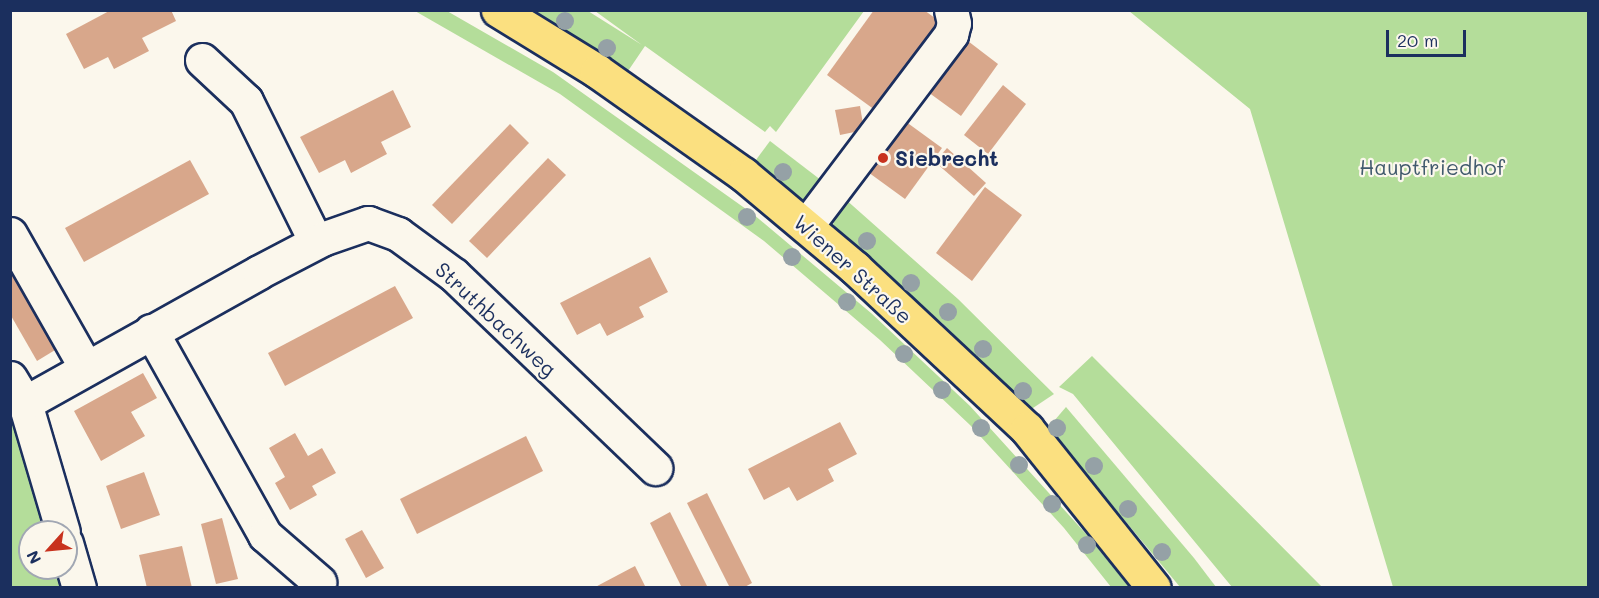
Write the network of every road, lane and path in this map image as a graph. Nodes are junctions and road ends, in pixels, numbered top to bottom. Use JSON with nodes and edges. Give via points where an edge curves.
{"nodes":[{"id":1,"x":498,"y":10,"type":"edge"},
{"id":2,"x":951,"y":10,"type":"edge"},
{"id":3,"x":202,"y":60,"type":"dead end"},
{"id":4,"x":806,"y":226,"type":"junction"},
{"id":5,"x":10,"y":234,"type":"edge"},
{"id":6,"x":316,"y":242,"type":"junction"},
{"id":7,"x":151,"y":331,"type":"junction"},
{"id":8,"x":86,"y":368,"type":"junction"},
{"id":9,"x":18,"y":391,"type":"edge"},
{"id":10,"x":655,"y":468,"type":"dead end"},
{"id":11,"x":59,"y":520,"type":"edge"},
{"id":12,"x":319,"y":582,"type":"dead end"},
{"id":13,"x":1154,"y":588,"type":"edge"}],
"edges":[{"from":1,"to":4,"type":"main road","name":"Wiener Straße","via":[[597,70],[743,174]]},
{"from":2,"to":4,"type":"street","via":[[951,34]]},
{"from":3,"to":6,"type":"street","via":[[246,101]]},
{"from":4,"to":13,"type":"main road","name":"Wiener Straße","via":[[1026,429]]},
{"from":5,"to":8,"type":"street"},
{"from":6,"to":7,"type":"street","name":"Struthbachweg"},
{"from":6,"to":10,"type":"street","name":"Struthbachweg","via":[[368,223],[398,234],[454,275]]},
{"from":7,"to":8,"type":"street","name":"Struthbachweg"},
{"from":7,"to":12,"type":"street","via":[[265,535]]},
{"from":8,"to":9,"type":"street","name":"Struthbachweg"},
{"from":9,"to":11,"type":"street","name":"Struthbachweg"}]}
